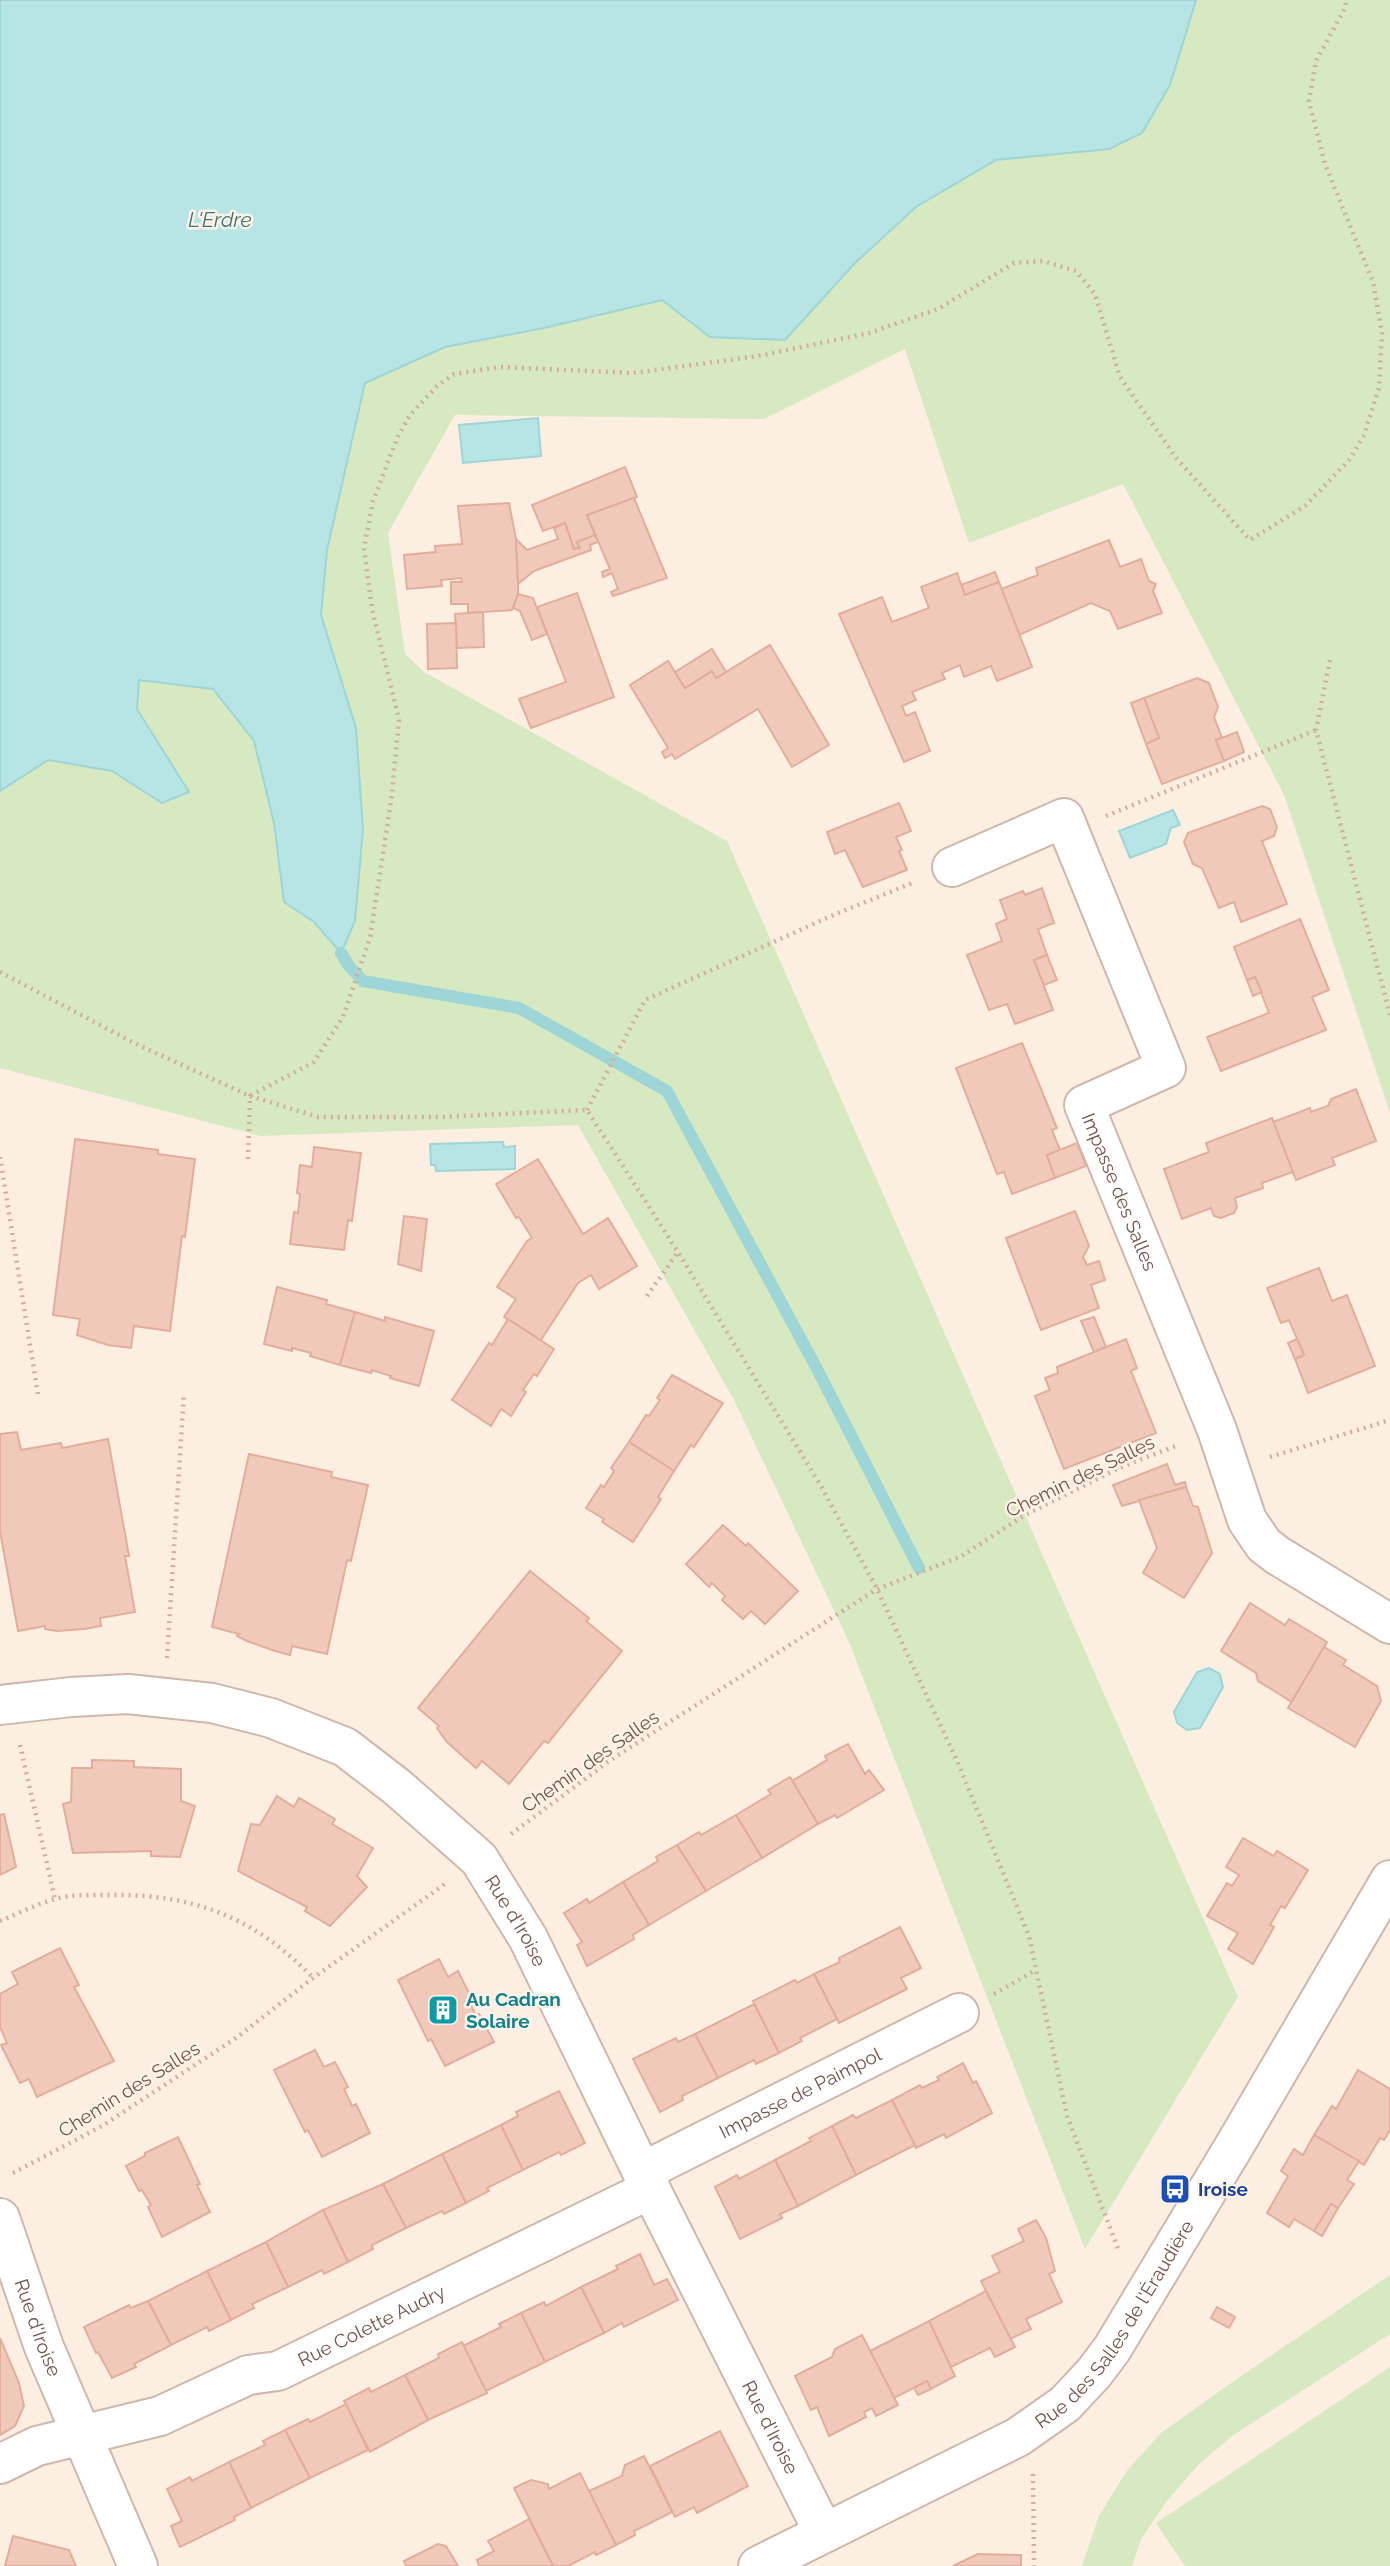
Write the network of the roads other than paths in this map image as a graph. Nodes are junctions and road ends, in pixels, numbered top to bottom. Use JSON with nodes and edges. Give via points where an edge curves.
{"nodes":[{"id":1,"x":952,"y":867,"type":"road end"},
{"id":2,"x":1390,"y":1624,"type":"edge"},
{"id":3,"x":0,"y":1705,"type":"edge"},
{"id":4,"x":1390,"y":1880,"type":"edge"},
{"id":5,"x":959,"y":2013,"type":"dead end"},
{"id":6,"x":646,"y":2180,"type":"junction"},
{"id":7,"x":0,"y":2218,"type":"edge"},
{"id":8,"x":83,"y":2433,"type":"junction"},
{"id":9,"x":0,"y":2464,"type":"edge"},
{"id":10,"x":824,"y":2533,"type":"junction"},
{"id":11,"x":138,"y":2566,"type":"edge"},
{"id":12,"x":758,"y":2566,"type":"edge"}],
"edges":[{"from":1,"to":2,"type":"street","name":"Impasse des Salles","via":[[1064,818],[1166,1068],[1084,1105],[1217,1430],[1247,1520],[1264,1545]]},
{"from":3,"to":6,"type":"street","name":"Rue d'Iroise","via":[[128,1694],[165,1697],[271,1718],[345,1747],[479,1859],[528,1938]]},
{"from":4,"to":10,"type":"street","name":"Rue des Salles de l'Éraudière","via":[[1094,2373],[1065,2404],[1018,2437]]},
{"from":5,"to":6,"type":"street","name":"Impasse de Paimpol"},
{"from":6,"to":8,"type":"street","name":"Rue Colette Audry","via":[[278,2371],[248,2375],[160,2416]]},
{"from":6,"to":10,"type":"street","name":"Rue d'Iroise"},
{"from":7,"to":8,"type":"street","name":"Rue d'Iroise","via":[[44,2347]]},
{"from":8,"to":9,"type":"street","name":"Rue Colette Audry","via":[[37,2446]]},
{"from":8,"to":11,"type":"street","name":"Rue d'Iroise"},
{"from":10,"to":12,"type":"street","name":"Rue des Salles de l'Éraudière"}]}
